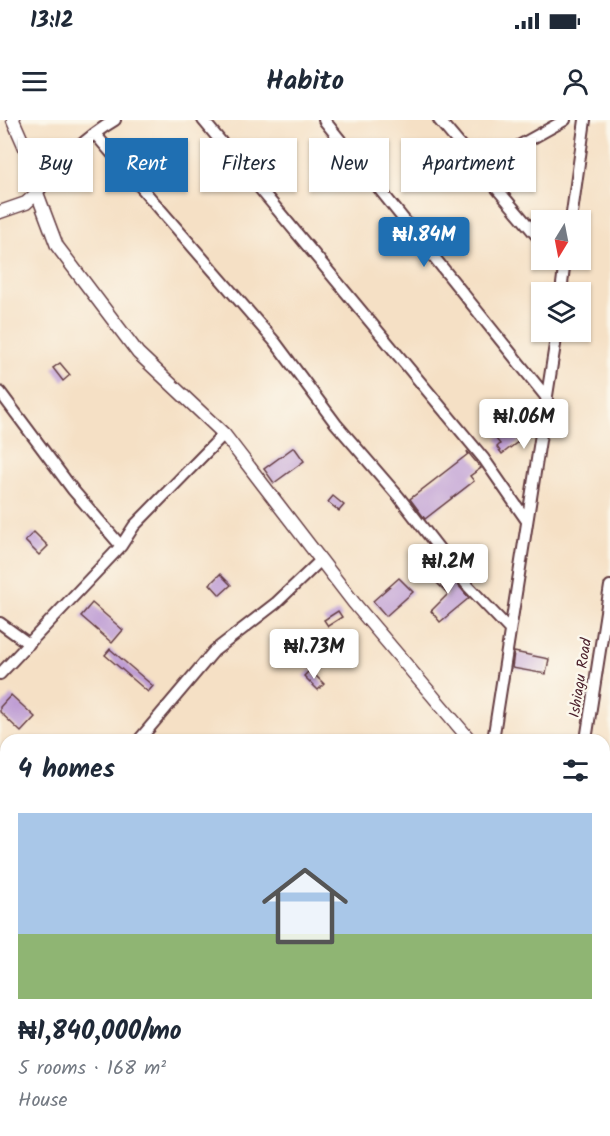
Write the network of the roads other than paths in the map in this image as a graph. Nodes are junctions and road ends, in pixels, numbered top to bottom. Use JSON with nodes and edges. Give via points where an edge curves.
{"nodes":[{"id":1,"x":14,"y":120,"type":"edge"},
{"id":2,"x":115,"y":120,"type":"edge"},
{"id":3,"x":203,"y":120,"type":"edge"},
{"id":4,"x":324,"y":120,"type":"edge"},
{"id":5,"x":439,"y":120,"type":"edge"},
{"id":6,"x":565,"y":120,"type":"edge"},
{"id":7,"x":585,"y":120,"type":"edge"},
{"id":8,"x":95,"y":134,"type":"junction"},
{"id":9,"x":454,"y":138,"type":"edge"},
{"id":10,"x":533,"y":138,"type":"edge"},
{"id":11,"x":499,"y":192,"type":"edge"},
{"id":12,"x":38,"y":193,"type":"junction"},
{"id":13,"x":572,"y":210,"type":"edge"},
{"id":14,"x":0,"y":212,"type":"edge"},
{"id":15,"x":531,"y":229,"type":"edge"},
{"id":16,"x":555,"y":342,"type":"edge"},
{"id":17,"x":0,"y":392,"type":"edge"},
{"id":18,"x":547,"y":398,"type":"junction"},
{"id":19,"x":225,"y":434,"type":"junction"},
{"id":20,"x":527,"y":521,"type":"junction"},
{"id":21,"x":121,"y":546,"type":"junction"},
{"id":22,"x":320,"y":561,"type":"junction"},
{"id":23,"x":610,"y":588,"type":"edge"},
{"id":24,"x":0,"y":623,"type":"edge"},
{"id":25,"x":509,"y":629,"type":"junction"},
{"id":26,"x":29,"y":644,"type":"junction"},
{"id":27,"x":0,"y":674,"type":"edge"},
{"id":28,"x":144,"y":734,"type":"edge"},
{"id":29,"x":465,"y":734,"type":"edge"},
{"id":30,"x":494,"y":734,"type":"edge"},
{"id":31,"x":587,"y":734,"type":"edge"}],
"edges":[{"from":1,"to":12,"type":"street","via":[[34,168]]},
{"from":2,"to":8,"type":"street"},
{"from":3,"to":20,"type":"street","via":[[484,459]]},
{"from":4,"to":18,"type":"street"},
{"from":5,"to":9,"type":"street"},
{"from":6,"to":10,"type":"street"},
{"from":7,"to":13,"type":"street"},
{"from":8,"to":12,"type":"street","via":[[51,175]]},
{"from":8,"to":25,"type":"street","via":[[275,342],[336,424],[468,586]]},
{"from":11,"to":15,"type":"street"},
{"from":12,"to":14,"type":"street"},
{"from":12,"to":19,"type":"street","via":[[57,246],[138,353]]},
{"from":16,"to":18,"type":"street"},
{"from":17,"to":21,"type":"street","via":[[73,490]]},
{"from":18,"to":20,"type":"street"},
{"from":19,"to":21,"type":"street","via":[[134,526]]},
{"from":19,"to":22,"type":"street"},
{"from":20,"to":25,"type":"street"},
{"from":21,"to":26,"type":"street"},
{"from":22,"to":28,"type":"street","via":[[276,603],[214,651]]},
{"from":22,"to":29,"type":"street"},
{"from":23,"to":31,"type":"street","name":"Ishiagu Road"},
{"from":24,"to":26,"type":"street"},
{"from":25,"to":30,"type":"street"},
{"from":26,"to":27,"type":"street"}]}
